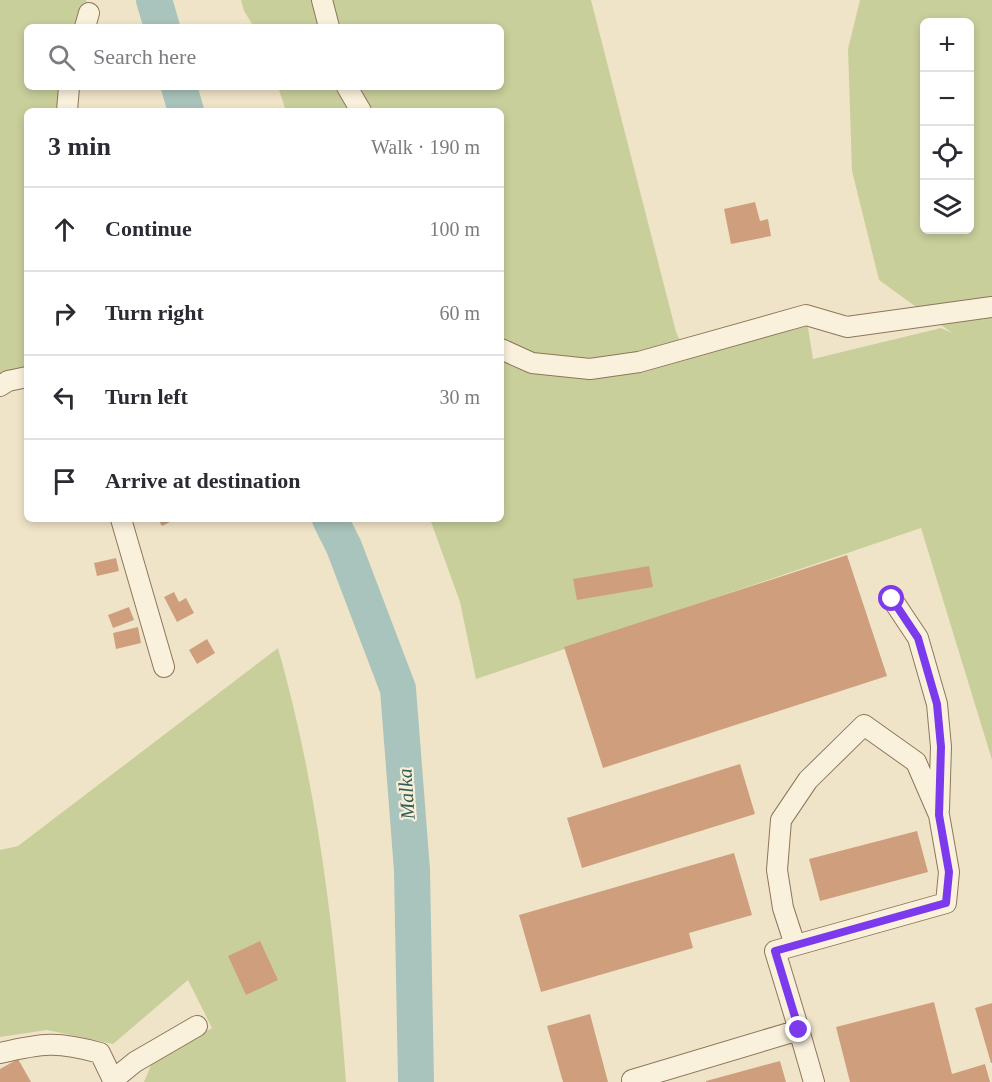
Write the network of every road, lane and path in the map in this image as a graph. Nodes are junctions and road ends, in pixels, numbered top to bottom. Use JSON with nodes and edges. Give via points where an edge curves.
{"nodes":[{"id":1,"x":322,"y":0,"type":"edge"},
{"id":2,"x":327,"y":24,"type":"edge"},
{"id":3,"x":69,"y":90,"type":"edge"},
{"id":4,"x":349,"y":90,"type":"edge"},
{"id":5,"x":67,"y":108,"type":"edge"},
{"id":6,"x":359,"y":108,"type":"edge"},
{"id":7,"x":992,"y":307,"type":"edge"},
{"id":8,"x":504,"y":350,"type":"edge"},
{"id":9,"x":24,"y":378,"type":"edge"},
{"id":10,"x":0,"y":386,"type":"edge"},
{"id":11,"x":122,"y":522,"type":"edge"},
{"id":12,"x":892,"y":599,"type":"dead end"},
{"id":13,"x":164,"y":667,"type":"dead end"},
{"id":14,"x":939,"y":815,"type":"junction"},
{"id":15,"x":795,"y":945,"type":"junction"},
{"id":16,"x":196,"y":1026,"type":"dead end"},
{"id":17,"x":799,"y":1030,"type":"junction"},
{"id":18,"x":0,"y":1053,"type":"edge"},
{"id":19,"x":114,"y":1080,"type":"edge"},
{"id":20,"x":632,"y":1080,"type":"dead end"},
{"id":21,"x":814,"y":1082,"type":"edge"}],
"edges":[{"from":1,"to":2,"type":"street"},
{"from":3,"to":5,"type":"street"},
{"from":4,"to":6,"type":"street"},
{"from":7,"to":8,"type":"street","via":[[848,327],[806,315],[639,362],[590,369],[532,363]]},
{"from":9,"to":10,"type":"street"},
{"from":11,"to":13,"type":"street"},
{"from":12,"to":14,"type":"street","via":[[918,638],[937,704],[941,747]]},
{"from":14,"to":15,"type":"street","via":[[949,872],[946,903]]},
{"from":14,"to":15,"type":"street","via":[[916,762],[864,724],[808,780],[781,820],[777,870],[783,908]]},
{"from":15,"to":17,"type":"street","via":[[775,951]]},
{"from":16,"to":19,"type":"street","via":[[135,1062]]},
{"from":17,"to":20,"type":"street"},
{"from":17,"to":21,"type":"street"},
{"from":18,"to":19,"type":"street","via":[[35,1045],[66,1044],[100,1053]]}]}
